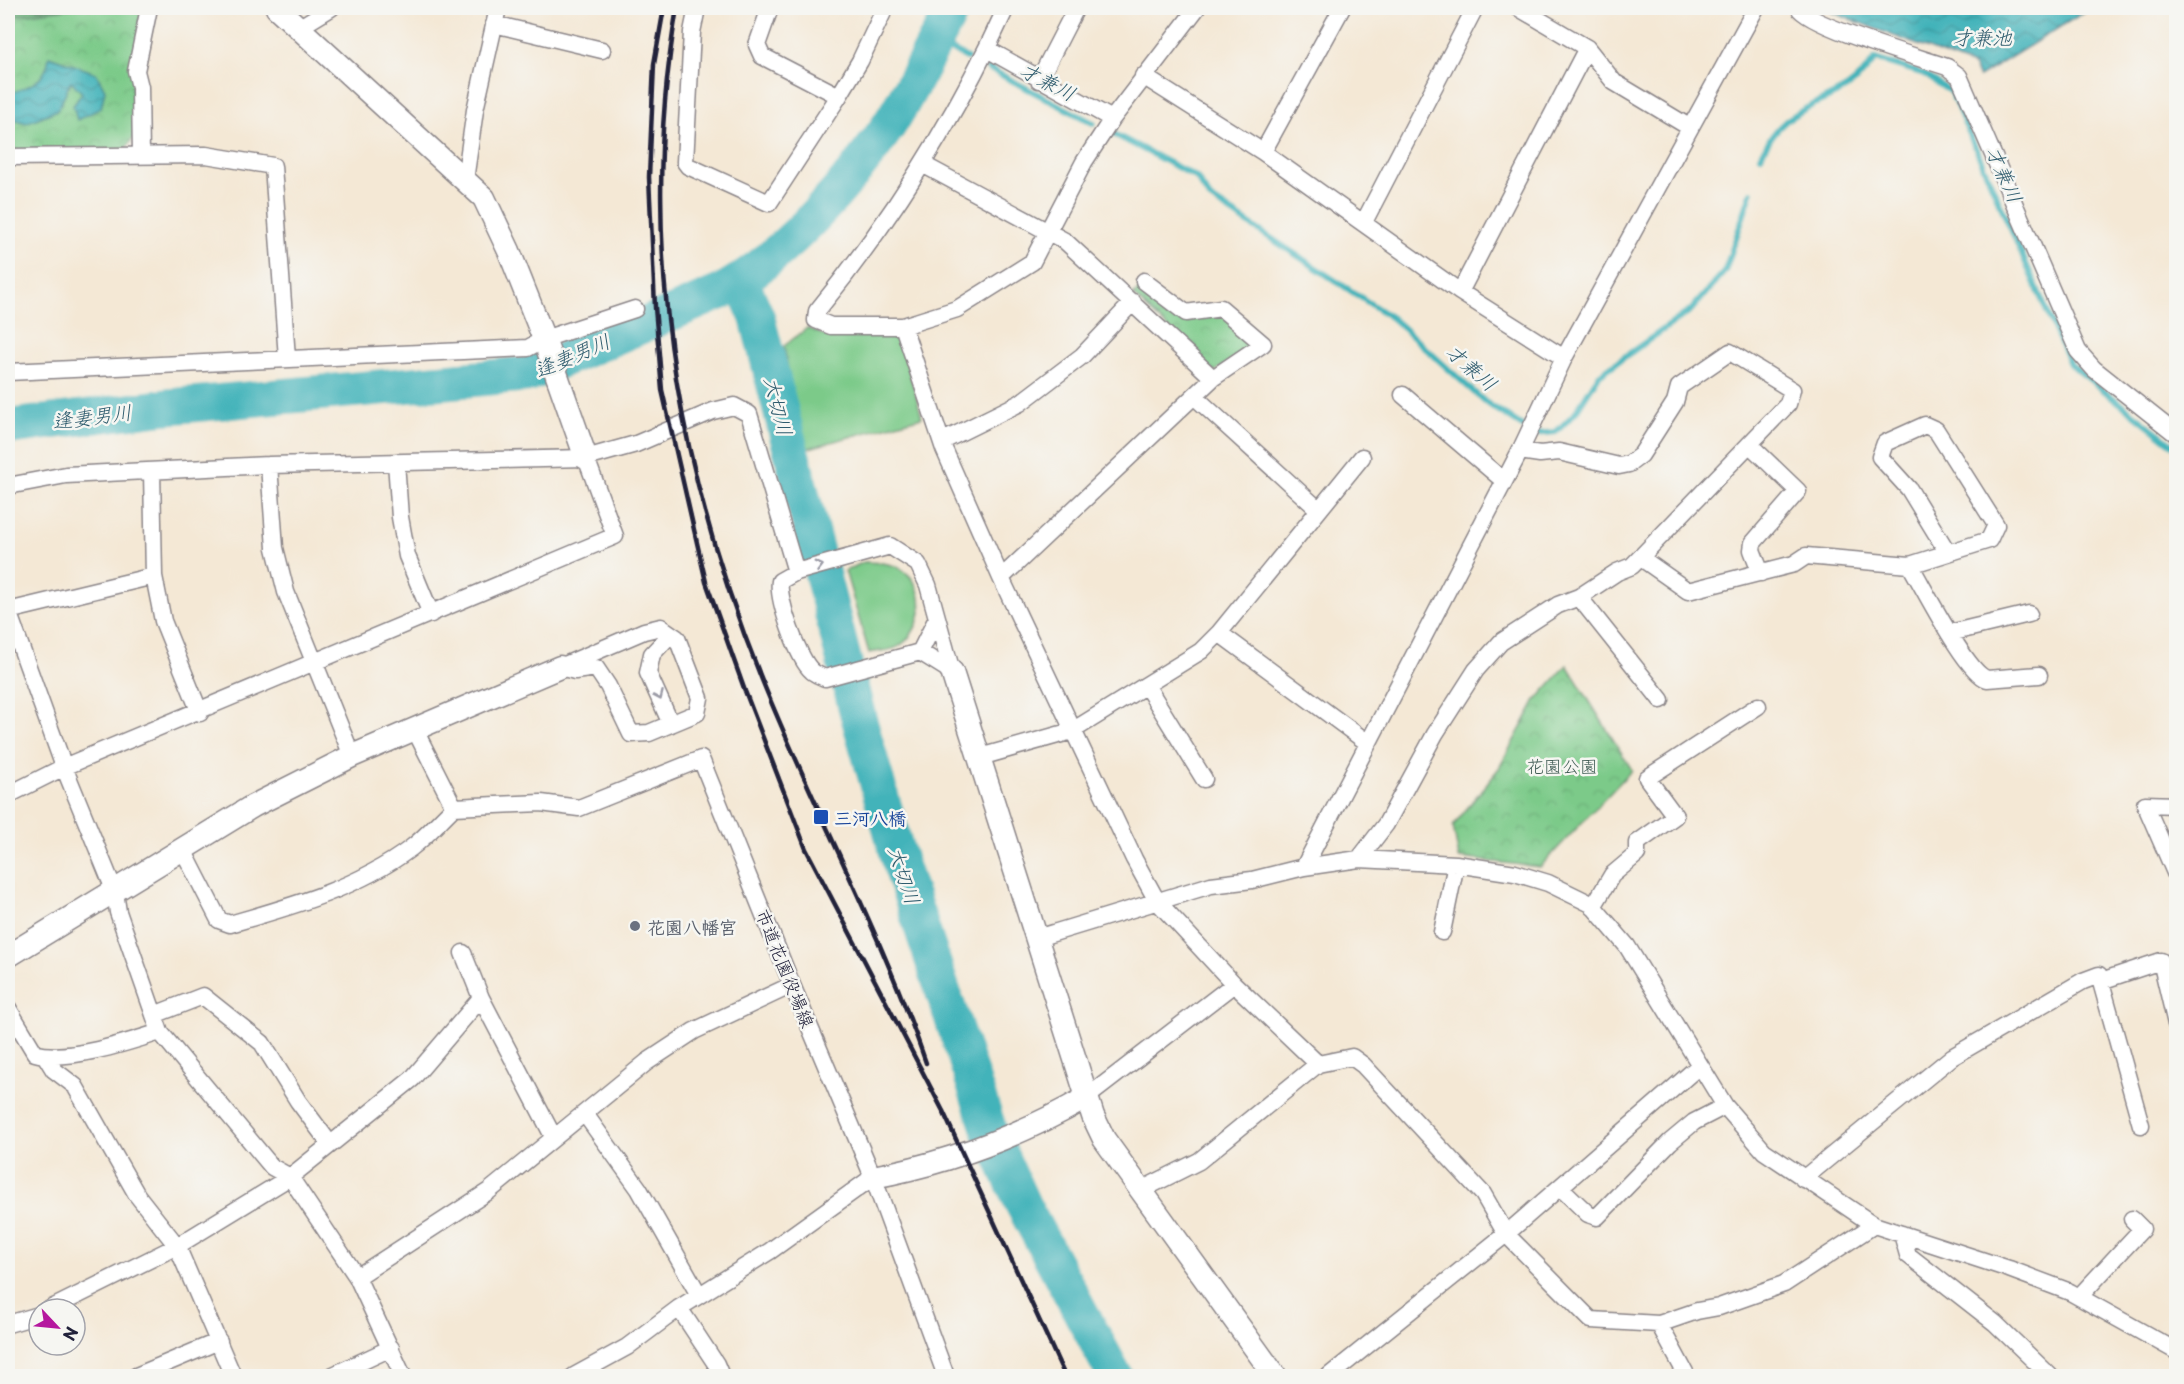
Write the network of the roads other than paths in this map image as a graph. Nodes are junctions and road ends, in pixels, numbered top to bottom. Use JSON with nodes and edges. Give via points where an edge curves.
{"nodes":[{"id":1,"x":149,"y":8,"type":"edge"},
{"id":2,"x":277,"y":8,"type":"edge"},
{"id":3,"x":331,"y":8,"type":"edge"},
{"id":4,"x":498,"y":8,"type":"edge"},
{"id":5,"x":697,"y":8,"type":"edge"},
{"id":6,"x":770,"y":8,"type":"edge"},
{"id":7,"x":885,"y":8,"type":"edge"},
{"id":8,"x":1006,"y":8,"type":"edge"},
{"id":9,"x":1076,"y":8,"type":"edge"},
{"id":10,"x":1197,"y":8,"type":"edge"},
{"id":11,"x":1342,"y":8,"type":"edge"},
{"id":12,"x":1475,"y":8,"type":"edge"},
{"id":13,"x":1519,"y":8,"type":"edge"},
{"id":14,"x":1756,"y":8,"type":"edge"},
{"id":15,"x":1799,"y":8,"type":"edge"},
{"id":16,"x":494,"y":24,"type":"junction"},
{"id":17,"x":300,"y":27,"type":"junction"},
{"id":18,"x":1587,"y":48,"type":"junction"},
{"id":19,"x":987,"y":49,"type":"junction"},
{"id":20,"x":602,"y":50,"type":"dead end"},
{"id":21,"x":1143,"y":76,"type":"junction"},
{"id":22,"x":1039,"y":80,"type":"junction"},
{"id":23,"x":839,"y":96,"type":"junction"},
{"id":24,"x":1112,"y":119,"type":"junction"},
{"id":25,"x":1689,"y":127,"type":"junction"},
{"id":26,"x":1263,"y":152,"type":"junction"},
{"id":27,"x":141,"y":156,"type":"junction"},
{"id":28,"x":8,"y":157,"type":"edge"},
{"id":29,"x":924,"y":165,"type":"junction"},
{"id":30,"x":465,"y":180,"type":"junction"},
{"id":31,"x":1364,"y":222,"type":"junction"},
{"id":32,"x":1049,"y":230,"type":"junction"},
{"id":33,"x":1144,"y":281,"type":"dead end"},
{"id":34,"x":1460,"y":292,"type":"junction"},
{"id":35,"x":1132,"y":302,"type":"junction"},
{"id":36,"x":635,"y":309,"type":"dead end"},
{"id":37,"x":903,"y":326,"type":"junction"},
{"id":38,"x":545,"y":344,"type":"junction"},
{"id":39,"x":287,"y":358,"type":"junction"},
{"id":40,"x":1564,"y":358,"type":"junction"},
{"id":41,"x":8,"y":372,"type":"edge"},
{"id":42,"x":1213,"y":378,"type":"junction"},
{"id":43,"x":1403,"y":395,"type":"dead end"},
{"id":44,"x":1194,"y":396,"type":"junction"},
{"id":45,"x":2176,"y":434,"type":"edge"},
{"id":46,"x":1526,"y":436,"type":"junction"},
{"id":47,"x":943,"y":441,"type":"junction"},
{"id":48,"x":1750,"y":445,"type":"junction"},
{"id":49,"x":1362,"y":457,"type":"dead end"},
{"id":50,"x":586,"y":458,"type":"junction"},
{"id":51,"x":396,"y":462,"type":"junction"},
{"id":52,"x":268,"y":465,"type":"junction"},
{"id":53,"x":152,"y":471,"type":"junction"},
{"id":54,"x":1504,"y":481,"type":"junction"},
{"id":55,"x":8,"y":486,"type":"edge"},
{"id":56,"x":1319,"y":510,"type":"junction"},
{"id":57,"x":1948,"y":553,"type":"junction"},
{"id":58,"x":1641,"y":558,"type":"junction"},
{"id":59,"x":1910,"y":565,"type":"junction"},
{"id":60,"x":796,"y":572,"type":"junction"},
{"id":61,"x":1761,"y":573,"type":"junction"},
{"id":62,"x":154,"y":576,"type":"junction"},
{"id":63,"x":1001,"y":578,"type":"junction"},
{"id":64,"x":1579,"y":597,"type":"junction"},
{"id":65,"x":8,"y":611,"type":"edge"},
{"id":66,"x":431,"y":614,"type":"junction"},
{"id":67,"x":2029,"y":614,"type":"dead end"},
{"id":68,"x":937,"y":618,"type":"junction"},
{"id":69,"x":1219,"y":633,"type":"junction"},
{"id":70,"x":1950,"y":633,"type":"junction"},
{"id":71,"x":671,"y":634,"type":"junction"},
{"id":72,"x":607,"y":647,"type":"junction"},
{"id":73,"x":920,"y":652,"type":"junction"},
{"id":74,"x":315,"y":664,"type":"junction"},
{"id":75,"x":560,"y":667,"type":"junction"},
{"id":76,"x":596,"y":668,"type":"junction"},
{"id":77,"x":952,"y":672,"type":"junction"},
{"id":78,"x":2039,"y":675,"type":"dead end"},
{"id":79,"x":1146,"y":685,"type":"junction"},
{"id":80,"x":1661,"y":700,"type":"dead end"},
{"id":81,"x":1758,"y":706,"type":"dead end"},
{"id":82,"x":200,"y":713,"type":"junction"},
{"id":83,"x":671,"y":724,"type":"junction"},
{"id":84,"x":415,"y":730,"type":"junction"},
{"id":85,"x":1072,"y":731,"type":"junction"},
{"id":86,"x":1368,"y":743,"type":"junction"},
{"id":87,"x":352,"y":756,"type":"junction"},
{"id":88,"x":980,"y":757,"type":"junction"},
{"id":89,"x":64,"y":768,"type":"junction"},
{"id":90,"x":1204,"y":779,"type":"dead end"},
{"id":91,"x":8,"y":795,"type":"edge"},
{"id":92,"x":2176,"y":805,"type":"edge"},
{"id":93,"x":454,"y":807,"type":"junction"},
{"id":94,"x":182,"y":848,"type":"junction"},
{"id":95,"x":1359,"y":859,"type":"junction"},
{"id":96,"x":1456,"y":864,"type":"junction"},
{"id":97,"x":1304,"y":867,"type":"junction"},
{"id":98,"x":2176,"y":875,"type":"edge"},
{"id":99,"x":115,"y":892,"type":"junction"},
{"id":100,"x":1157,"y":901,"type":"junction"},
{"id":101,"x":1593,"y":907,"type":"junction"},
{"id":102,"x":1442,"y":932,"type":"dead end"},
{"id":103,"x":1037,"y":938,"type":"junction"},
{"id":104,"x":463,"y":953,"type":"dead end"},
{"id":105,"x":8,"y":956,"type":"edge"},
{"id":106,"x":2169,"y":960,"type":"edge"},
{"id":107,"x":2101,"y":981,"type":"junction"},
{"id":108,"x":1234,"y":984,"type":"junction"},
{"id":109,"x":792,"y":985,"type":"junction"},
{"id":110,"x":481,"y":998,"type":"junction"},
{"id":111,"x":8,"y":1008,"type":"edge"},
{"id":112,"x":154,"y":1015,"type":"junction"},
{"id":113,"x":2176,"y":1024,"type":"edge"},
{"id":114,"x":160,"y":1032,"type":"junction"},
{"id":115,"x":46,"y":1057,"type":"junction"},
{"id":116,"x":1318,"y":1065,"type":"junction"},
{"id":117,"x":1699,"y":1066,"type":"junction"},
{"id":118,"x":1086,"y":1098,"type":"junction"},
{"id":119,"x":1725,"y":1106,"type":"junction"},
{"id":120,"x":585,"y":1114,"type":"junction"},
{"id":121,"x":2141,"y":1125,"type":"dead end"},
{"id":122,"x":554,"y":1138,"type":"junction"},
{"id":123,"x":330,"y":1144,"type":"junction"},
{"id":124,"x":873,"y":1176,"type":"junction"},
{"id":125,"x":290,"y":1177,"type":"junction"},
{"id":126,"x":1803,"y":1179,"type":"junction"},
{"id":127,"x":1561,"y":1188,"type":"junction"},
{"id":128,"x":1141,"y":1190,"type":"junction"},
{"id":129,"x":2132,"y":1219,"type":"dead end"},
{"id":130,"x":1874,"y":1225,"type":"junction"},
{"id":131,"x":1506,"y":1234,"type":"junction"},
{"id":132,"x":1902,"y":1234,"type":"junction"},
{"id":133,"x":177,"y":1246,"type":"junction"},
{"id":134,"x":357,"y":1276,"type":"junction"},
{"id":135,"x":699,"y":1295,"type":"junction"},
{"id":136,"x":75,"y":1297,"type":"edge"},
{"id":137,"x":2079,"y":1297,"type":"junction"},
{"id":138,"x":679,"y":1308,"type":"junction"},
{"id":139,"x":27,"y":1318,"type":"edge"},
{"id":140,"x":8,"y":1324,"type":"edge"},
{"id":141,"x":1659,"y":1324,"type":"junction"},
{"id":142,"x":219,"y":1341,"type":"junction"},
{"id":143,"x":391,"y":1348,"type":"junction"},
{"id":144,"x":2176,"y":1351,"type":"edge"},
{"id":145,"x":136,"y":1377,"type":"edge"},
{"id":146,"x":234,"y":1377,"type":"edge"},
{"id":147,"x":331,"y":1377,"type":"edge"},
{"id":148,"x":403,"y":1377,"type":"edge"},
{"id":149,"x":574,"y":1377,"type":"edge"},
{"id":150,"x":721,"y":1377,"type":"edge"},
{"id":151,"x":946,"y":1377,"type":"edge"},
{"id":152,"x":1275,"y":1377,"type":"edge"},
{"id":153,"x":1329,"y":1377,"type":"edge"},
{"id":154,"x":1687,"y":1377,"type":"edge"},
{"id":155,"x":2050,"y":1377,"type":"edge"}],
"edges":[{"from":1,"to":27,"type":"street","via":[[136,71],[140,87]]},
{"from":2,"to":17,"type":"street"},
{"from":3,"to":17,"type":"street"},
{"from":4,"to":16,"type":"street"},
{"from":5,"to":23,"type":"street","via":[[692,33],[685,162],[688,166],[769,203]]},
{"from":6,"to":23,"type":"street","via":[[758,45],[762,56]]},
{"from":7,"to":23,"type":"street"},
{"from":8,"to":19,"type":"street"},
{"from":9,"to":22,"type":"street"},
{"from":10,"to":21,"type":"street"},
{"from":11,"to":26,"type":"street"},
{"from":12,"to":31,"type":"street"},
{"from":13,"to":18,"type":"street"},
{"from":14,"to":25,"type":"street"},
{"from":15,"to":45,"type":"street","via":[[1827,26],[1947,67],[1959,76],[2078,351],[2094,369]]},
{"from":16,"to":20,"type":"street"},
{"from":16,"to":30,"type":"street"},
{"from":17,"to":30,"type":"street"},
{"from":18,"to":25,"type":"street","via":[[1614,82]]},
{"from":18,"to":34,"type":"street"},
{"from":19,"to":22,"type":"street"},
{"from":19,"to":29,"type":"street"},
{"from":21,"to":24,"type":"street"},
{"from":21,"to":26,"type":"street"},
{"from":22,"to":24,"type":"street"},
{"from":24,"to":32,"type":"street","via":[[1084,162]]},
{"from":25,"to":40,"type":"street"},
{"from":26,"to":31,"type":"street"},
{"from":27,"to":28,"type":"street"},
{"from":27,"to":39,"type":"street","via":[[206,155],[273,166]]},
{"from":29,"to":32,"type":"street"},
{"from":29,"to":37,"type":"street","via":[[856,264],[817,311],[816,320],[831,326]]},
{"from":30,"to":38,"type":"street","via":[[484,198]]},
{"from":31,"to":34,"type":"street"},
{"from":32,"to":35,"type":"street"},
{"from":32,"to":37,"type":"street","via":[[1032,262],[957,309]]},
{"from":33,"to":42,"type":"street","via":[[1186,313],[1221,308],[1263,344]]},
{"from":34,"to":40,"type":"street"},
{"from":35,"to":42,"type":"street"},
{"from":35,"to":47,"type":"street","via":[[1082,356],[1036,392]]},
{"from":36,"to":38,"type":"street"},
{"from":37,"to":47,"type":"street"},
{"from":38,"to":39,"type":"street","via":[[528,348]]},
{"from":38,"to":50,"type":"street"},
{"from":39,"to":41,"type":"street"},
{"from":40,"to":46,"type":"street"},
{"from":42,"to":44,"type":"street"},
{"from":43,"to":54,"type":"street"},
{"from":44,"to":56,"type":"street"},
{"from":44,"to":63,"type":"street"},
{"from":46,"to":48,"type":"street","via":[[1540,454],[1559,452],[1619,466],[1629,464],[1641,455],[1675,402],[1678,387],[1731,352],[1792,390],[1788,404]]},
{"from":46,"to":54,"type":"street"},
{"from":47,"to":63,"type":"street"},
{"from":48,"to":58,"type":"street"},
{"from":48,"to":61,"type":"street","via":[[1798,491],[1753,543]]},
{"from":49,"to":56,"type":"street"},
{"from":50,"to":51,"type":"street"},
{"from":50,"to":60,"type":"street","via":[[636,444],[712,411],[742,408],[749,414]]},
{"from":50,"to":66,"type":"street","via":[[615,536]]},
{"from":51,"to":52,"type":"street"},
{"from":51,"to":66,"type":"street","via":[[407,556]]},
{"from":52,"to":53,"type":"street"},
{"from":52,"to":74,"type":"street","via":[[275,548],[286,592]]},
{"from":53,"to":55,"type":"street","via":[[66,475]]},
{"from":53,"to":62,"type":"street"},
{"from":54,"to":86,"type":"street"},
{"from":56,"to":69,"type":"street"},
{"from":57,"to":57,"type":"street","via":[[1989,540],[1996,525],[1936,430],[1926,425],[1885,443],[1880,457],[1909,489]]},
{"from":57,"to":59,"type":"street"},
{"from":58,"to":61,"type":"street","via":[[1688,591]]},
{"from":58,"to":64,"type":"street"},
{"from":59,"to":61,"type":"street","via":[[1806,556],[1794,564]]},
{"from":59,"to":70,"type":"street"},
{"from":60,"to":68,"type":"street","one_way":true,"via":[[890,546],[918,564]]},
{"from":60,"to":73,"type":"street","via":[[780,581],[778,592],[800,652],[812,671],[825,678]]},
{"from":62,"to":65,"type":"street"},
{"from":62,"to":82,"type":"street","via":[[163,621]]},
{"from":63,"to":85,"type":"street"},
{"from":64,"to":80,"type":"street"},
{"from":64,"to":95,"type":"street","via":[[1523,626],[1501,642],[1476,670],[1435,734],[1386,824]]},
{"from":65,"to":89,"type":"street"},
{"from":66,"to":74,"type":"street"},
{"from":67,"to":70,"type":"street"},
{"from":68,"to":73,"type":"street"},
{"from":68,"to":77,"type":"street"},
{"from":69,"to":79,"type":"street","via":[[1201,651]]},
{"from":69,"to":86,"type":"street"},
{"from":70,"to":78,"type":"street","via":[[1980,677]]},
{"from":71,"to":72,"type":"street","via":[[660,627]]},
{"from":71,"to":83,"type":"street","one_way":true,"via":[[652,654],[648,673]]},
{"from":71,"to":83,"type":"street","via":[[677,638],[700,698],[697,713]]},
{"from":72,"to":75,"type":"street"},
{"from":72,"to":76,"type":"street"},
{"from":73,"to":77,"type":"street"},
{"from":74,"to":82,"type":"street"},
{"from":74,"to":87,"type":"street"},
{"from":75,"to":76,"type":"street","via":[[575,671]]},
{"from":75,"to":84,"type":"street"},
{"from":76,"to":83,"type":"street","via":[[631,734],[649,734]]},
{"from":77,"to":88,"type":"street"},
{"from":79,"to":85,"type":"street"},
{"from":79,"to":90,"type":"street"},
{"from":81,"to":101,"type":"street","via":[[1647,778],[1674,816],[1637,843],[1637,854],[1612,875]]},
{"from":82,"to":89,"type":"street"},
{"from":84,"to":87,"type":"street"},
{"from":84,"to":93,"type":"street"},
{"from":85,"to":88,"type":"street"},
{"from":85,"to":100,"type":"street"},
{"from":86,"to":97,"type":"street"},
{"from":87,"to":94,"type":"street","via":[[253,806]]},
{"from":88,"to":103,"type":"street"},
{"from":89,"to":91,"type":"street"},
{"from":89,"to":99,"type":"street"},
{"from":92,"to":98,"type":"street","via":[[2145,804]]},
{"from":93,"to":94,"type":"street","via":[[412,848],[362,878],[301,903],[230,924],[219,920]]},
{"from":93,"to":109,"type":"street","name":"市道花園役場線","via":[[542,803],[579,808],[701,759]]},
{"from":94,"to":99,"type":"street"},
{"from":95,"to":96,"type":"street"},
{"from":95,"to":97,"type":"street"},
{"from":96,"to":101,"type":"street","via":[[1515,873],[1548,883]]},
{"from":96,"to":102,"type":"street"},
{"from":97,"to":100,"type":"street","via":[[1211,885]]},
{"from":99,"to":105,"type":"street"},
{"from":99,"to":112,"type":"street","via":[[118,912]]},
{"from":100,"to":103,"type":"street"},
{"from":100,"to":108,"type":"street"},
{"from":101,"to":117,"type":"street","via":[[1627,946]]},
{"from":103,"to":118,"type":"street"},
{"from":104,"to":110,"type":"street"},
{"from":106,"to":107,"type":"street"},
{"from":106,"to":113,"type":"street"},
{"from":107,"to":121,"type":"street"},
{"from":107,"to":126,"type":"street","via":[[2099,975],[2083,981],[1952,1057]]},
{"from":108,"to":116,"type":"street"},
{"from":108,"to":118,"type":"street"},
{"from":109,"to":120,"type":"street","via":[[694,1031],[647,1062]]},
{"from":109,"to":124,"type":"street","name":"市道花園役場線"},
{"from":110,"to":122,"type":"street"},
{"from":110,"to":123,"type":"street","via":[[412,1079]]},
{"from":111,"to":115,"type":"street","via":[[35,1053]]},
{"from":112,"to":114,"type":"street"},
{"from":112,"to":123,"type":"street","via":[[203,996],[262,1043]]},
{"from":114,"to":115,"type":"street","via":[[106,1048]]},
{"from":114,"to":125,"type":"street","via":[[272,1167]]},
{"from":115,"to":133,"type":"street","via":[[54,1070],[75,1086],[137,1195]]},
{"from":116,"to":128,"type":"street","via":[[1199,1161]]},
{"from":116,"to":131,"type":"street","via":[[1352,1057],[1363,1065],[1483,1194]]},
{"from":117,"to":119,"type":"street"},
{"from":117,"to":127,"type":"street"},
{"from":118,"to":124,"type":"street","via":[[1048,1120],[973,1152]]},
{"from":118,"to":128,"type":"street","via":[[1104,1138]]},
{"from":119,"to":126,"type":"street","via":[[1764,1151]]},
{"from":119,"to":127,"type":"street","via":[[1694,1122],[1670,1142],[1597,1217],[1588,1214]]},
{"from":120,"to":122,"type":"street"},
{"from":120,"to":135,"type":"street","via":[[639,1189]]},
{"from":122,"to":134,"type":"street","via":[[489,1191]]},
{"from":123,"to":125,"type":"street"},
{"from":124,"to":135,"type":"street","via":[[770,1251]]},
{"from":124,"to":151,"type":"street","name":"市道花園役場線"},
{"from":125,"to":133,"type":"street"},
{"from":125,"to":134,"type":"street"},
{"from":126,"to":130,"type":"street"},
{"from":127,"to":131,"type":"street"},
{"from":128,"to":152,"type":"street"},
{"from":129,"to":137,"type":"street","via":[[2142,1229]]},
{"from":130,"to":132,"type":"street"},
{"from":130,"to":141,"type":"street","via":[[1784,1284]]},
{"from":131,"to":141,"type":"street","via":[[1591,1320]]},
{"from":131,"to":153,"type":"street"},
{"from":132,"to":137,"type":"street"},
{"from":132,"to":155,"type":"street","via":[[1908,1255],[1995,1323]]},
{"from":133,"to":136,"type":"street"},
{"from":133,"to":142,"type":"street"},
{"from":134,"to":143,"type":"street"},
{"from":135,"to":138,"type":"street"},
{"from":137,"to":144,"type":"street"},
{"from":138,"to":149,"type":"street","via":[[627,1347]]},
{"from":138,"to":150,"type":"street"},
{"from":139,"to":140,"type":"street"},
{"from":141,"to":154,"type":"street"},
{"from":142,"to":145,"type":"street"},
{"from":142,"to":146,"type":"street"},
{"from":143,"to":147,"type":"street"},
{"from":143,"to":148,"type":"street"}]}
